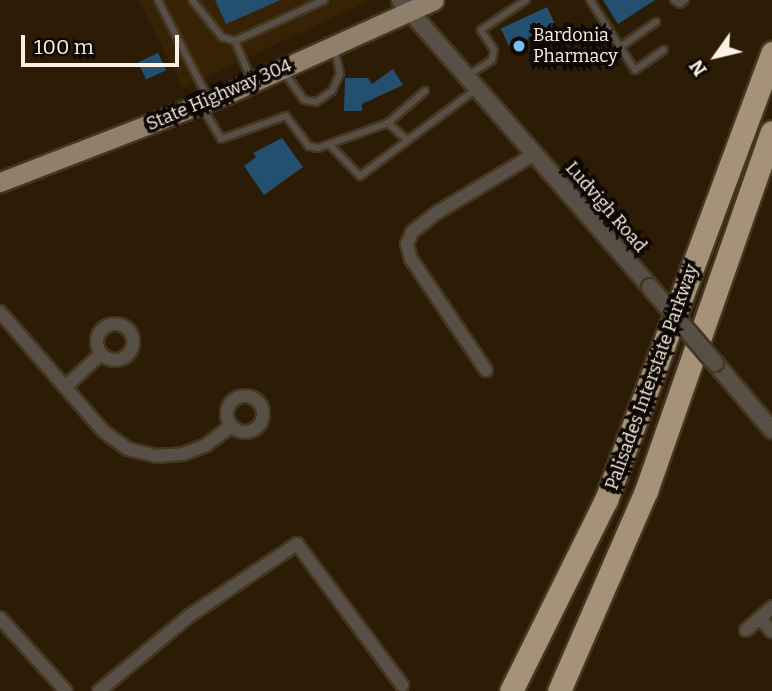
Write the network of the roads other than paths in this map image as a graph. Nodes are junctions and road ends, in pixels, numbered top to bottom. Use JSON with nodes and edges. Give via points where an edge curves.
{"nodes":[{"id":1,"x":158,"y":0,"type":"edge"},
{"id":2,"x":192,"y":0,"type":"edge"},
{"id":3,"x":202,"y":0,"type":"edge"},
{"id":4,"x":324,"y":0,"type":"edge"},
{"id":5,"x":433,"y":0,"type":"edge"},
{"id":6,"x":526,"y":0,"type":"edge"},
{"id":7,"x":590,"y":0,"type":"edge"},
{"id":8,"x":674,"y":0,"type":"edge"},
{"id":9,"x":685,"y":0,"type":"edge"},
{"id":10,"x":310,"y":3,"type":"edge"},
{"id":11,"x":405,"y":5,"type":"edge"},
{"id":12,"x":203,"y":14,"type":"junction"},
{"id":13,"x":656,"y":22,"type":"dead end"},
{"id":14,"x":235,"y":41,"type":"junction"},
{"id":15,"x":334,"y":46,"type":"junction"},
{"id":16,"x":620,"y":47,"type":"junction"},
{"id":17,"x":664,"y":50,"type":"dead end"},
{"id":18,"x":772,"y":53,"type":"edge"},
{"id":19,"x":282,"y":69,"type":"junction"},
{"id":20,"x":474,"y":81,"type":"junction"},
{"id":21,"x":253,"y":83,"type":"junction"},
{"id":22,"x":425,"y":91,"type":"dead end"},
{"id":23,"x":206,"y":103,"type":"junction"},
{"id":24,"x":388,"y":122,"type":"junction"},
{"id":25,"x":772,"y":132,"type":"edge"},
{"id":26,"x":407,"y":140,"type":"junction"},
{"id":27,"x":329,"y":144,"type":"junction"},
{"id":28,"x":535,"y":154,"type":"junction"},
{"id":29,"x":0,"y":182,"type":"edge"},
{"id":30,"x":0,"y":312,"type":"edge"},
{"id":31,"x":101,"y":355,"type":"dead end"},
{"id":32,"x":486,"y":370,"type":"dead end"},
{"id":33,"x":65,"y":387,"type":"junction"},
{"id":34,"x":770,"y":424,"type":"edge"},
{"id":35,"x":231,"y":426,"type":"dead end"},
{"id":36,"x":772,"y":607,"type":"edge"},
{"id":37,"x":760,"y":618,"type":"junction"},
{"id":38,"x":3,"y":626,"type":"edge"},
{"id":39,"x":746,"y":630,"type":"dead end"},
{"id":40,"x":772,"y":632,"type":"edge"},
{"id":41,"x":402,"y":685,"type":"dead end"},
{"id":42,"x":66,"y":691,"type":"edge"},
{"id":43,"x":99,"y":691,"type":"edge"},
{"id":44,"x":511,"y":691,"type":"edge"},
{"id":45,"x":559,"y":691,"type":"edge"}],
"edges":[{"from":1,"to":23,"type":"lane"},
{"from":2,"to":12,"type":"lane"},
{"from":3,"to":12,"type":"lane"},
{"from":4,"to":10,"type":"lane"},
{"from":5,"to":11,"type":"main road","name":"State Highway 304"},
{"from":6,"to":20,"type":"lane","via":[[481,30],[494,50],[492,60]]},
{"from":7,"to":16,"type":"lane"},
{"from":8,"to":9,"type":"lane","via":[[680,4]]},
{"from":10,"to":14,"type":"lane"},
{"from":11,"to":15,"type":"main road","name":"State Highway 304"},
{"from":11,"to":20,"type":"street","name":"Ludvigh Road"},
{"from":12,"to":14,"type":"lane","via":[[225,39]]},
{"from":13,"to":16,"type":"lane"},
{"from":14,"to":21,"type":"lane"},
{"from":15,"to":19,"type":"main road","name":"State Highway 304"},
{"from":15,"to":19,"type":"lane","via":[[340,74],[332,91],[316,102],[304,100]]},
{"from":16,"to":17,"type":"lane","via":[[635,70]]},
{"from":18,"to":44,"type":"highway","name":"Palisades Interstate Parkway","via":[[621,465],[574,570]]},
{"from":19,"to":21,"type":"main road","name":"State Highway 304"},
{"from":20,"to":26,"type":"lane"},
{"from":20,"to":28,"type":"street","name":"Ludvigh Road"},
{"from":21,"to":23,"type":"main road","name":"State Highway 304"},
{"from":22,"to":24,"type":"lane"},
{"from":23,"to":27,"type":"lane","via":[[221,139],[286,116],[309,146]]},
{"from":23,"to":29,"type":"main road","name":"State Highway 304"},
{"from":24,"to":26,"type":"lane"},
{"from":24,"to":27,"type":"lane"},
{"from":25,"to":45,"type":"highway","name":"Palisades Interstate Parkway","via":[[637,515]]},
{"from":26,"to":27,"type":"lane","via":[[359,176]]},
{"from":28,"to":32,"type":"street","via":[[438,212],[412,232],[407,244],[411,259]]},
{"from":28,"to":34,"type":"street","name":"Ludvigh Road","bridge":true},
{"from":30,"to":33,"type":"street"},
{"from":31,"to":33,"type":"street"},
{"from":33,"to":35,"type":"street","via":[[111,438],[146,455],[191,452]]},
{"from":36,"to":37,"type":"street"},
{"from":37,"to":39,"type":"street"},
{"from":37,"to":40,"type":"street"},
{"from":38,"to":42,"type":"street"},
{"from":41,"to":43,"type":"street","via":[[297,544],[189,616]]}]}
